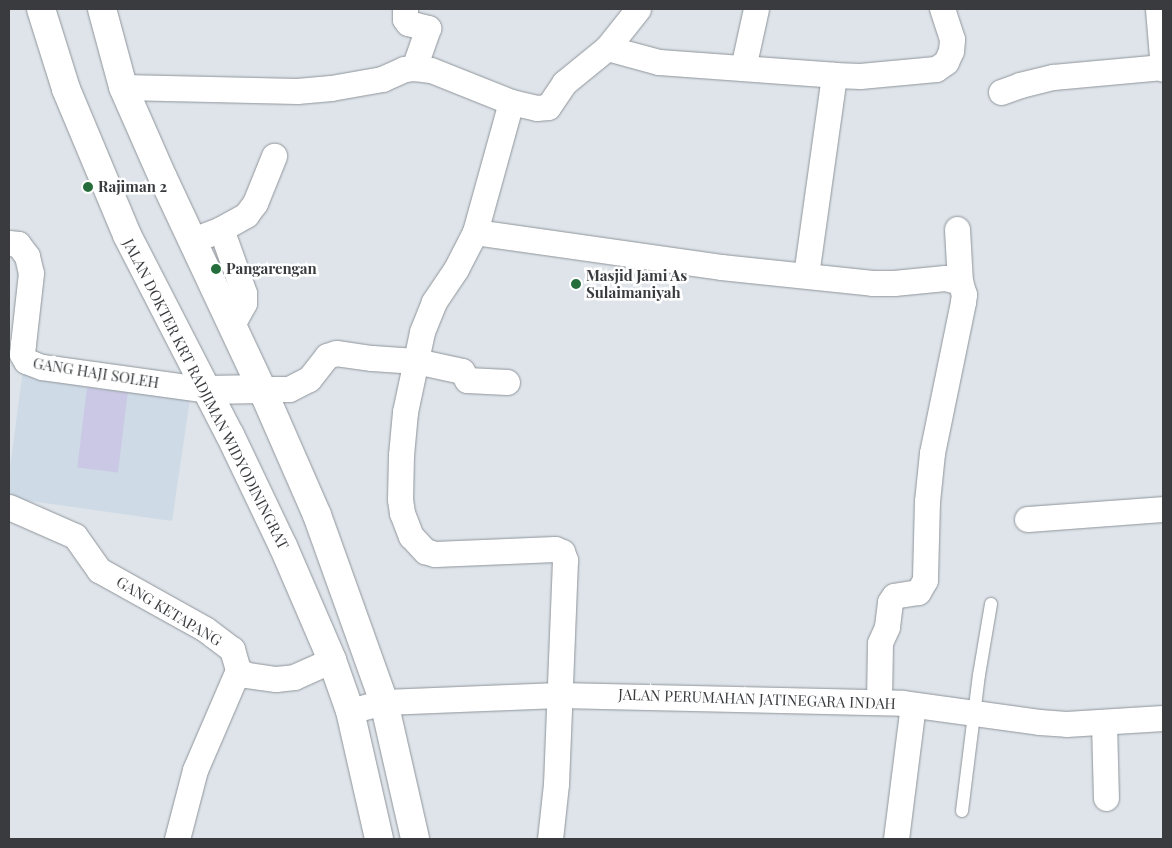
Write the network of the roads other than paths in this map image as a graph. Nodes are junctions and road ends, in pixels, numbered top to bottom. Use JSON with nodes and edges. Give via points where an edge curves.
{"nodes":[{"id":1,"x":42,"y":9,"type":"edge"},
{"id":2,"x":102,"y":9,"type":"edge"},
{"id":3,"x":405,"y":9,"type":"edge"},
{"id":4,"x":638,"y":9,"type":"edge"},
{"id":5,"x":756,"y":9,"type":"edge"},
{"id":6,"x":942,"y":9,"type":"edge"},
{"id":7,"x":1158,"y":9,"type":"edge"},
{"id":8,"x":607,"y":48,"type":"junction"},
{"id":9,"x":414,"y":68,"type":"junction"},
{"id":10,"x":743,"y":68,"type":"junction"},
{"id":11,"x":1163,"y":68,"type":"edge"},
{"id":12,"x":834,"y":76,"type":"junction"},
{"id":13,"x":123,"y":87,"type":"junction"},
{"id":14,"x":1001,"y":92,"type":"dead end"},
{"id":15,"x":511,"y":102,"type":"junction"},
{"id":16,"x":274,"y":156,"type":"dead end"},
{"id":17,"x":221,"y":229,"type":"junction"},
{"id":18,"x":957,"y":229,"type":"dead end"},
{"id":19,"x":475,"y":232,"type":"junction"},
{"id":20,"x":193,"y":240,"type":"junction"},
{"id":21,"x":9,"y":243,"type":"edge"},
{"id":22,"x":806,"y":275,"type":"junction"},
{"id":23,"x":960,"y":282,"type":"junction"},
{"id":24,"x":232,"y":325,"type":"junction"},
{"id":25,"x":416,"y":361,"type":"junction"},
{"id":26,"x":507,"y":382,"type":"dead end"},
{"id":27,"x":262,"y":388,"type":"junction"},
{"id":28,"x":207,"y":390,"type":"junction"},
{"id":29,"x":9,"y":506,"type":"edge"},
{"id":30,"x":1163,"y":509,"type":"edge"},
{"id":31,"x":1027,"y":519,"type":"dead end"},
{"id":32,"x":991,"y":604,"type":"dead end"},
{"id":33,"x":332,"y":660,"type":"junction"},
{"id":34,"x":238,"y":670,"type":"junction"},
{"id":35,"x":559,"y":695,"type":"junction"},
{"id":36,"x":384,"y":702,"type":"junction"},
{"id":37,"x":879,"y":702,"type":"junction"},
{"id":38,"x":913,"y":705,"type":"junction"},
{"id":39,"x":350,"y":711,"type":"junction"},
{"id":40,"x":975,"y":713,"type":"junction"},
{"id":41,"x":1163,"y":718,"type":"edge"},
{"id":42,"x":1104,"y":723,"type":"junction"},
{"id":43,"x":1106,"y":798,"type":"dead end"},
{"id":44,"x":962,"y":812,"type":"dead end"},
{"id":45,"x":177,"y":839,"type":"edge"},
{"id":46,"x":380,"y":839,"type":"edge"},
{"id":47,"x":415,"y":839,"type":"edge"},
{"id":48,"x":550,"y":839,"type":"edge"},
{"id":49,"x":896,"y":839,"type":"edge"}],
"edges":[{"from":1,"to":28,"type":"main road","name":"JALAN DOKTER KRT RADJIMAN WIDYODININGRAT","via":[[66,90],[84,136],[127,235]]},
{"from":2,"to":13,"type":"main road"},
{"from":3,"to":9,"type":"street","via":[[408,23],[428,28]]},
{"from":4,"to":8,"type":"street"},
{"from":5,"to":10,"type":"street"},
{"from":6,"to":12,"type":"street","via":[[952,39],[946,62],[936,68]]},
{"from":7,"to":11,"type":"street"},
{"from":8,"to":10,"type":"street","via":[[659,62]]},
{"from":8,"to":15,"type":"street","via":[[564,84],[548,107],[536,108]]},
{"from":9,"to":13,"type":"street","via":[[382,79],[297,91]]},
{"from":9,"to":15,"type":"street","via":[[431,70]]},
{"from":10,"to":12,"type":"street"},
{"from":11,"to":14,"type":"street","via":[[1053,77]]},
{"from":12,"to":22,"type":"street"},
{"from":13,"to":20,"type":"main road"},
{"from":15,"to":19,"type":"street"},
{"from":16,"to":17,"type":"street","via":[[255,203],[246,215]]},
{"from":17,"to":20,"type":"street"},
{"from":17,"to":24,"type":"street","via":[[244,293],[244,304]]},
{"from":18,"to":23,"type":"street"},
{"from":19,"to":22,"type":"street","via":[[721,267]]},
{"from":19,"to":25,"type":"street","via":[[434,302],[422,332]]},
{"from":20,"to":24,"type":"main road"},
{"from":21,"to":28,"type":"street","name":"GANG HAJI SOLEH","via":[[18,244],[27,256],[31,273],[22,354],[26,361],[42,367]]},
{"from":22,"to":23,"type":"street","via":[[878,284],[945,278]]},
{"from":23,"to":37,"type":"street","via":[[963,302],[932,453],[925,580],[918,592],[894,596],[890,602],[887,627],[880,643]]},
{"from":24,"to":27,"type":"main road"},
{"from":25,"to":26,"type":"street","via":[[462,371],[466,380]]},
{"from":25,"to":27,"type":"street","via":[[336,353],[327,356],[309,379],[289,390]]},
{"from":25,"to":35,"type":"street","via":[[405,412],[401,455],[402,513],[411,536],[425,551],[435,554],[555,549],[562,552],[565,560]]},
{"from":27,"to":28,"type":"main road"},
{"from":27,"to":36,"type":"main road","via":[[317,515]]},
{"from":28,"to":33,"type":"main road","name":"JALAN DOKTER KRT RADJIMAN WIDYODININGRAT","via":[[283,546]]},
{"from":29,"to":34,"type":"street","name":"GANG KETAPANG","via":[[75,536],[99,570],[205,629],[232,649]]},
{"from":30,"to":31,"type":"street"},
{"from":32,"to":40,"type":"lane"},
{"from":33,"to":34,"type":"street","via":[[294,677],[276,679],[247,675]]},
{"from":33,"to":39,"type":"main road","name":"JALAN DOKTER KRT RADJIMAN WIDYODININGRAT"},
{"from":34,"to":45,"type":"street","via":[[195,770]]},
{"from":35,"to":36,"type":"street","name":"JALAN PERUMAHAN JATINEGARA INDAH"},
{"from":35,"to":37,"type":"street","name":"JALAN PERUMAHAN JATINEGARA INDAH"},
{"from":35,"to":48,"type":"street","via":[[556,784]]},
{"from":36,"to":39,"type":"street","name":"JALAN PERUMAHAN JATINEGARA INDAH"},
{"from":36,"to":47,"type":"main road"},
{"from":37,"to":38,"type":"street","name":"JALAN PERUMAHAN JATINEGARA INDAH"},
{"from":38,"to":40,"type":"street","name":"JALAN PERUMAHAN JATINEGARA INDAH"},
{"from":38,"to":49,"type":"street"},
{"from":39,"to":46,"type":"main road","name":"JALAN DOKTER KRT RADJIMAN WIDYODININGRAT"},
{"from":40,"to":42,"type":"street","name":"JALAN PERUMAHAN JATINEGARA INDAH","via":[[1039,722]]},
{"from":40,"to":44,"type":"lane"},
{"from":41,"to":42,"type":"street","name":"JALAN PERUMAHAN JATINEGARA INDAH"},
{"from":42,"to":43,"type":"street"}]}
